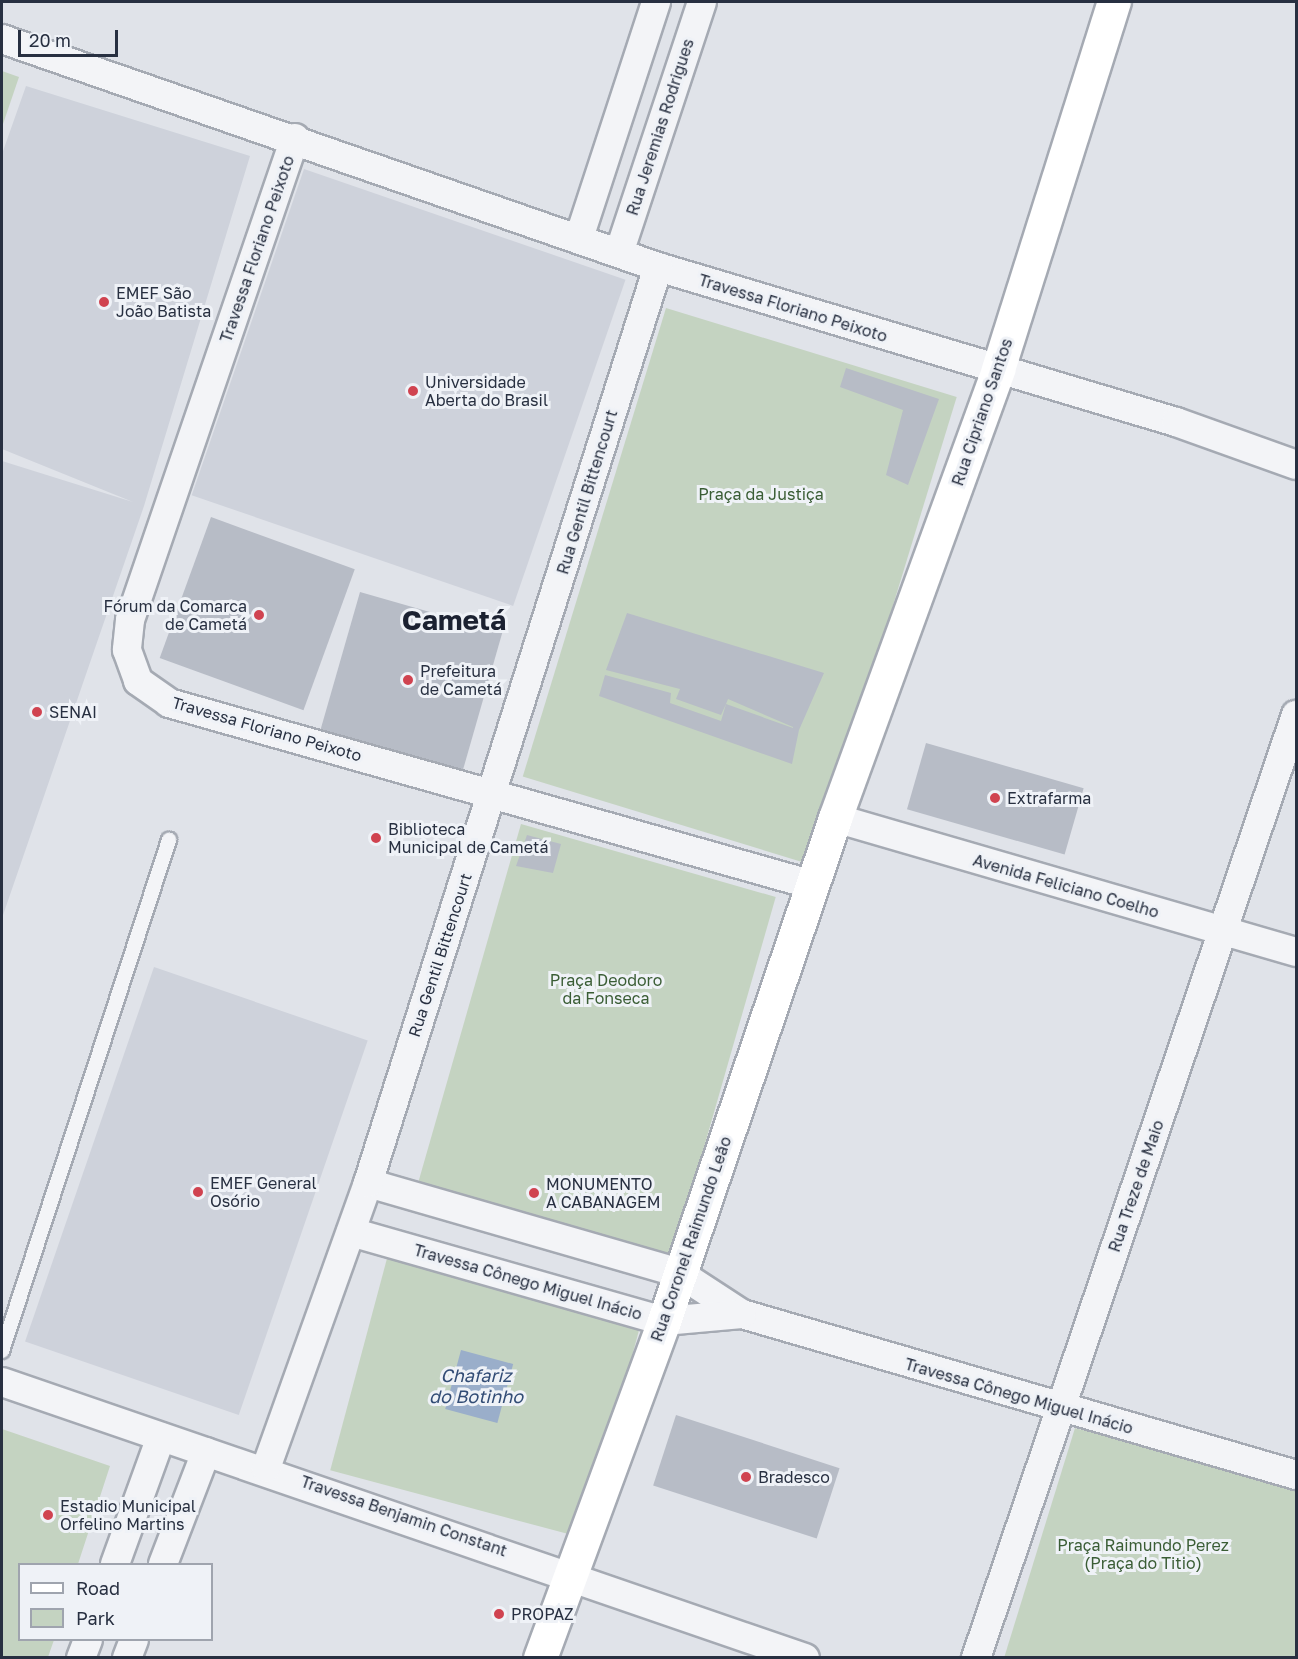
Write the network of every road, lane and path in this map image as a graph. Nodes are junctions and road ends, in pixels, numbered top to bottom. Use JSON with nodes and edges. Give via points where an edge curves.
{"nodes":[{"id":1,"x":656,"y":2,"type":"edge"},
{"id":2,"x":702,"y":2,"type":"edge"},
{"id":3,"x":1114,"y":2,"type":"edge"},
{"id":4,"x":2,"y":39,"type":"edge"},
{"id":5,"x":294,"y":138,"type":"junction"},
{"id":6,"x":579,"y":238,"type":"junction"},
{"id":7,"x":619,"y":253,"type":"junction"},
{"id":8,"x":658,"y":267,"type":"junction"},
{"id":9,"x":998,"y":369,"type":"junction"},
{"id":10,"x":1296,"y":465,"type":"edge"},
{"id":11,"x":1296,"y":715,"type":"edge"},
{"id":12,"x":492,"y":794,"type":"junction"},
{"id":13,"x":835,"y":818,"type":"junction"},
{"id":14,"x":169,"y":840,"type":"dead end"},
{"id":15,"x":813,"y":885,"type":"junction"},
{"id":16,"x":1221,"y":932,"type":"junction"},
{"id":17,"x":1296,"y":952,"type":"edge"},
{"id":18,"x":368,"y":1183,"type":"junction"},
{"id":19,"x":351,"y":1232,"type":"junction"},
{"id":20,"x":680,"y":1273,"type":"junction"},
{"id":21,"x":742,"y":1314,"type":"junction"},
{"id":22,"x":664,"y":1321,"type":"junction"},
{"id":23,"x":2,"y":1351,"type":"edge"},
{"id":24,"x":2,"y":1382,"type":"edge"},
{"id":25,"x":1061,"y":1410,"type":"junction"},
{"id":26,"x":161,"y":1437,"type":"junction"},
{"id":27,"x":206,"y":1452,"type":"junction"},
{"id":28,"x":266,"y":1468,"type":"junction"},
{"id":29,"x":1296,"y":1475,"type":"edge"},
{"id":30,"x":115,"y":1563,"type":"edge"},
{"id":31,"x":163,"y":1563,"type":"edge"},
{"id":32,"x":569,"y":1574,"type":"junction"},
{"id":33,"x":88,"y":1641,"type":"edge"},
{"id":34,"x":134,"y":1641,"type":"edge"},
{"id":35,"x":81,"y":1658,"type":"edge"},
{"id":36,"x":127,"y":1658,"type":"edge"},
{"id":37,"x":540,"y":1658,"type":"edge"},
{"id":38,"x":805,"y":1658,"type":"edge"},
{"id":39,"x":976,"y":1658,"type":"edge"}],
"edges":[{"from":1,"to":6,"type":"street"},
{"from":2,"to":7,"type":"street","name":"Rua Jeremias Rodrigues"},
{"from":3,"to":9,"type":"main road","name":"Rua Cipriano Santos"},
{"from":4,"to":5,"type":"street","name":"Travessa Floriano Peixoto"},
{"from":5,"to":6,"type":"street","name":"Travessa Floriano Peixoto"},
{"from":5,"to":12,"type":"street","name":"Travessa Floriano Peixoto","via":[[130,620],[127,650],[138,681],[169,703]]},
{"from":6,"to":7,"type":"street","name":"Travessa Floriano Peixoto"},
{"from":7,"to":8,"type":"street","name":"Travessa Floriano Peixoto"},
{"from":8,"to":9,"type":"street","name":"Travessa Floriano Peixoto"},
{"from":8,"to":12,"type":"street","name":"Rua Gentil Bittencourt"},
{"from":9,"to":10,"type":"street","name":"Travessa Floriano Peixoto"},
{"from":9,"to":13,"type":"main road","name":"Rua Cipriano Santos"},
{"from":11,"to":16,"type":"street","name":"Rua Treze de Maio"},
{"from":12,"to":15,"type":"street","name":"Travessa Floriano Peixoto"},
{"from":12,"to":18,"type":"street","name":"Rua Gentil Bittencourt"},
{"from":13,"to":15,"type":"main road","name":"Rua Coronel Raimundo Leão"},
{"from":13,"to":16,"type":"street","name":"Avenida Feliciano Coelho"},
{"from":14,"to":23,"type":"lane"},
{"from":15,"to":20,"type":"main road","name":"Rua Coronel Raimundo Leão"},
{"from":16,"to":17,"type":"street","name":"Avenida Feliciano Coelho"},
{"from":16,"to":25,"type":"street","name":"Rua Treze de Maio"},
{"from":18,"to":19,"type":"street","name":"Rua Gentil Bittencourt"},
{"from":18,"to":20,"type":"street","name":"Travessa Cônego Miguel Inácio"},
{"from":19,"to":22,"type":"street","name":"Travessa Cônego Miguel Inácio"},
{"from":19,"to":28,"type":"street","name":"Rua Gentil Bittencourt"},
{"from":20,"to":21,"type":"street","name":"Travessa Cônego Miguel Inácio"},
{"from":20,"to":22,"type":"main road","name":"Rua Coronel Raimundo Leão"},
{"from":21,"to":22,"type":"street","name":"Travessa Cônego Miguel Inácio"},
{"from":21,"to":25,"type":"street","name":"Travessa Cônego Miguel Inácio"},
{"from":22,"to":32,"type":"main road","name":"Rua Coronel Raimundo Leão"},
{"from":24,"to":26,"type":"street","name":"Travessa Benjamin Constant"},
{"from":25,"to":29,"type":"street","name":"Travessa Cônego Miguel Inácio"},
{"from":25,"to":39,"type":"street","name":"Rua Treze de Maio"},
{"from":26,"to":27,"type":"street","name":"Travessa Benjamin Constant"},
{"from":26,"to":30,"type":"street"},
{"from":27,"to":28,"type":"street","name":"Travessa Benjamin Constant"},
{"from":27,"to":31,"type":"street"},
{"from":28,"to":32,"type":"street","name":"Travessa Benjamin Constant"},
{"from":32,"to":37,"type":"main road","name":"Rua Coronel Raimundo Leão"},
{"from":32,"to":38,"type":"street","name":"Travessa Benjamin Constant"},
{"from":33,"to":35,"type":"street"},
{"from":34,"to":36,"type":"street"}]}
